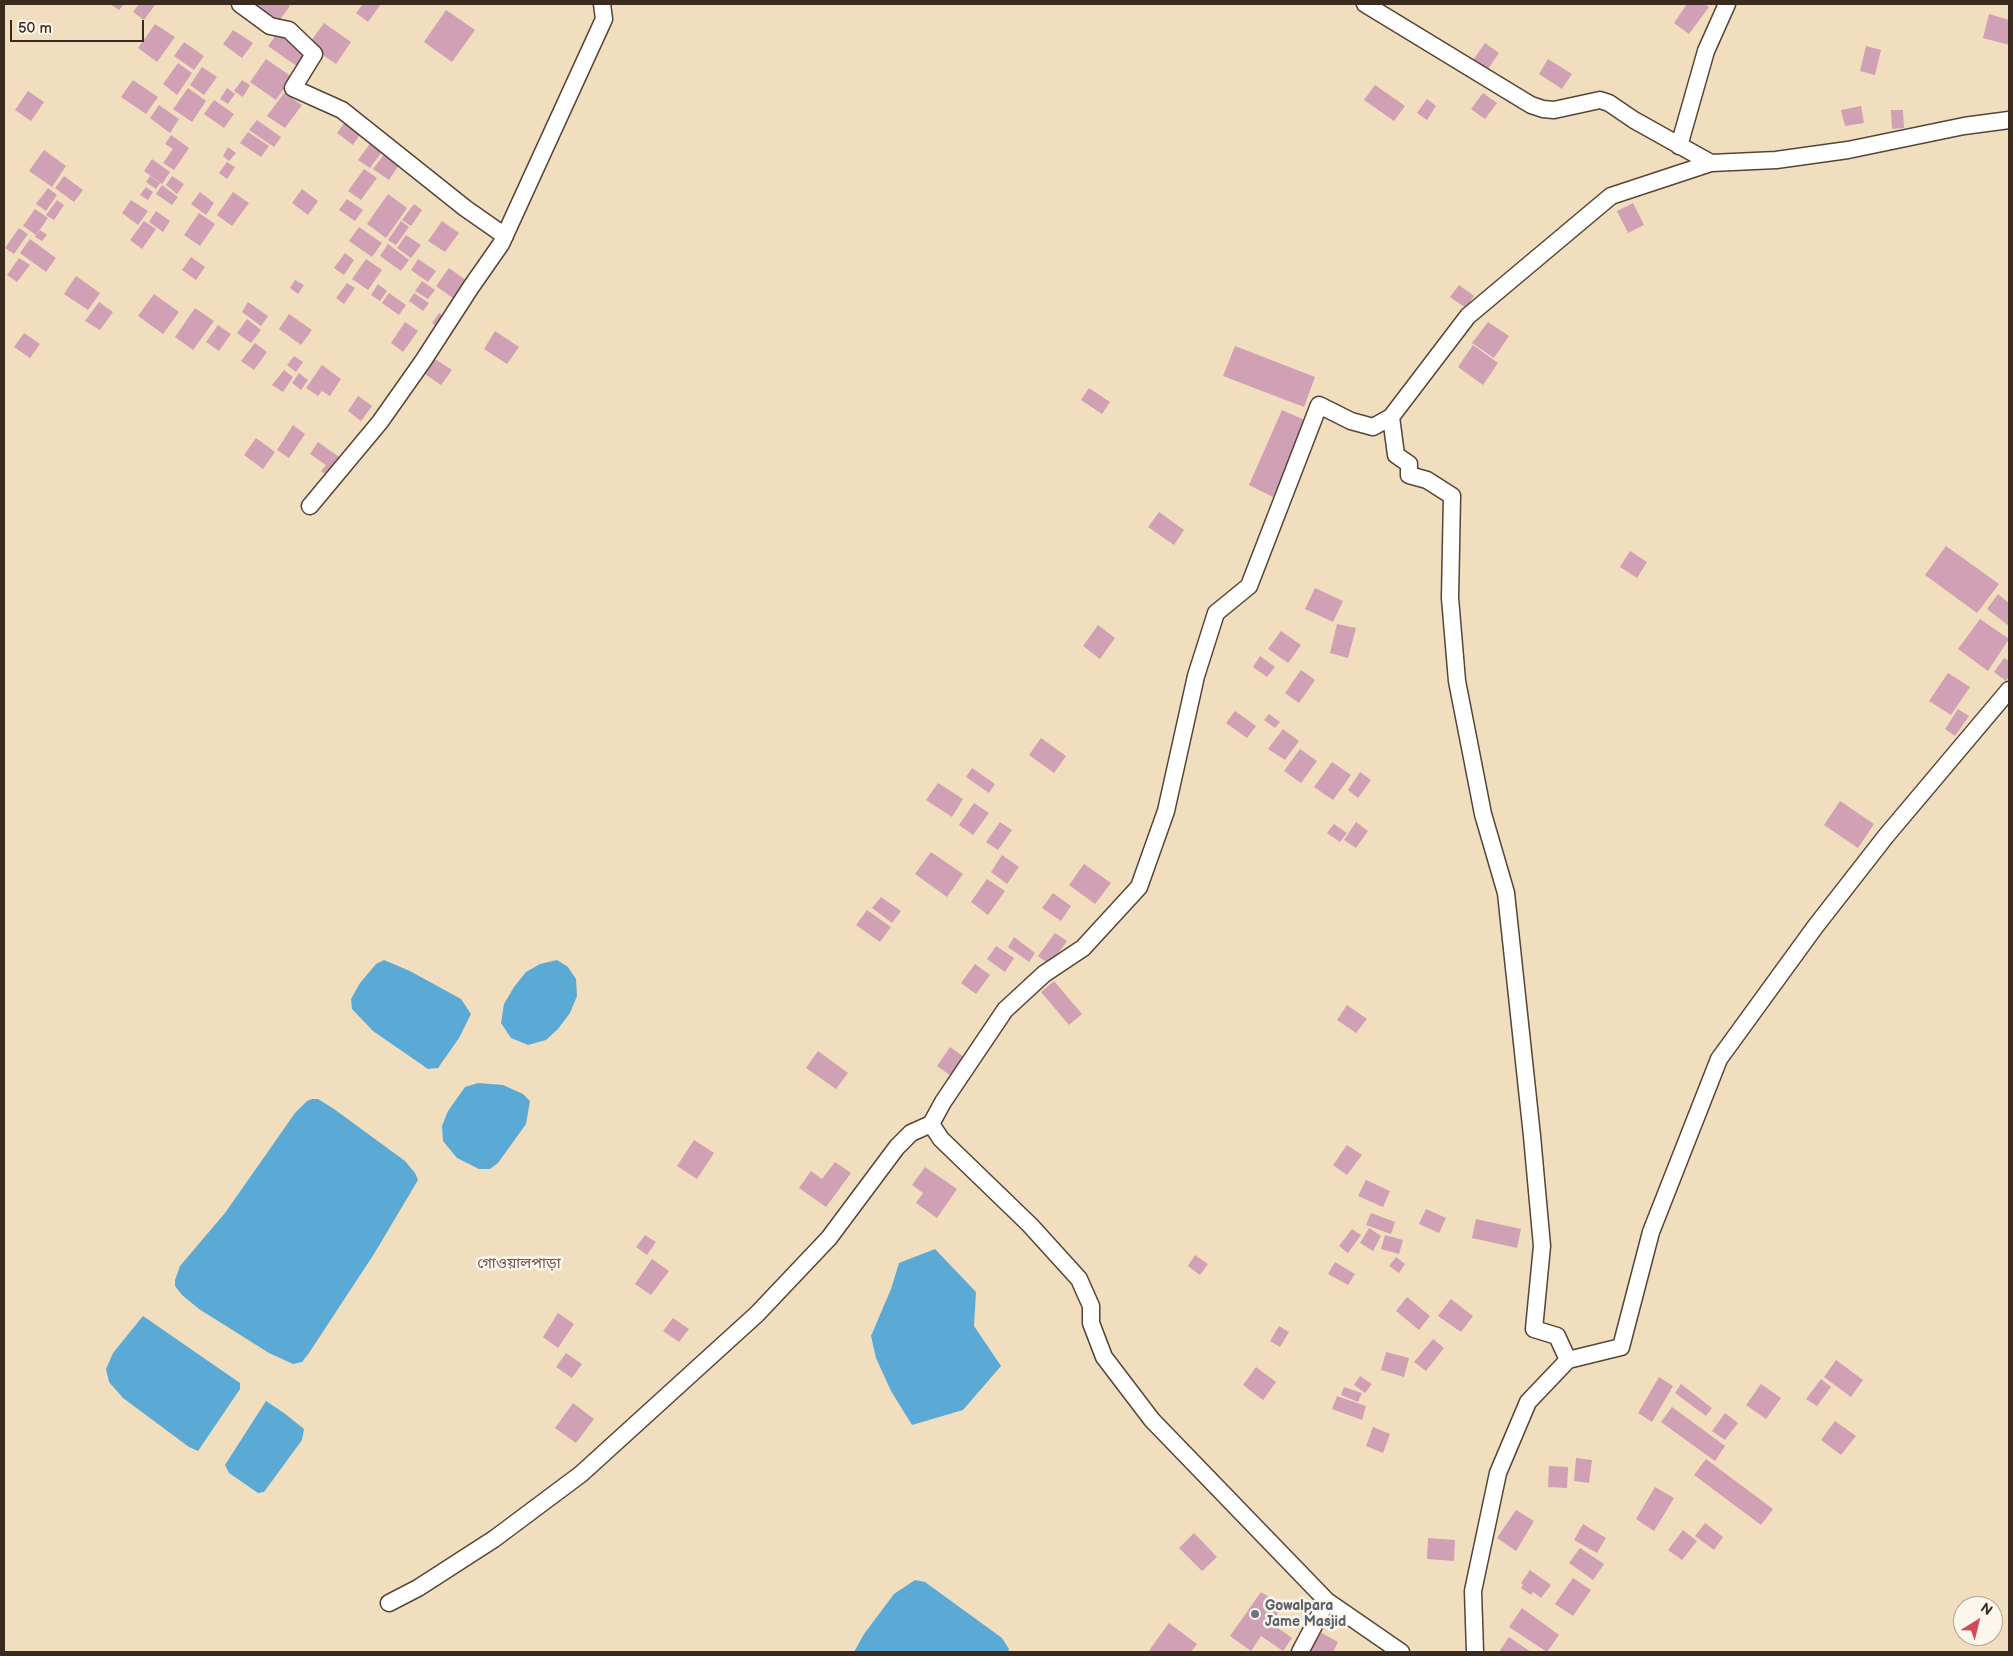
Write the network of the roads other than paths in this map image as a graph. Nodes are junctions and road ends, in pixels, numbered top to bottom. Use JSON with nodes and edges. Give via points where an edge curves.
{"nodes":[{"id":1,"x":240,"y":4,"type":"edge"},
{"id":2,"x":602,"y":4,"type":"edge"},
{"id":3,"x":1365,"y":4,"type":"edge"},
{"id":4,"x":1727,"y":4,"type":"edge"},
{"id":5,"x":2009,"y":120,"type":"edge"},
{"id":6,"x":1679,"y":146,"type":"junction"},
{"id":7,"x":1711,"y":162,"type":"junction"},
{"id":8,"x":505,"y":236,"type":"junction"},
{"id":9,"x":1391,"y":417,"type":"junction"},
{"id":10,"x":310,"y":506,"type":"dead end"},
{"id":11,"x":2009,"y":690,"type":"edge"},
{"id":12,"x":931,"y":1124,"type":"junction"},
{"id":13,"x":1568,"y":1360,"type":"junction"},
{"id":14,"x":1327,"y":1601,"type":"junction"},
{"id":15,"x":389,"y":1603,"type":"dead end"},
{"id":16,"x":1300,"y":1652,"type":"edge"},
{"id":17,"x":1401,"y":1652,"type":"edge"},
{"id":18,"x":1475,"y":1652,"type":"edge"}],
"edges":[{"from":1,"to":8,"type":"street","via":[[270,26],[290,30],[314,54],[293,88],[342,110]]},
{"from":2,"to":8,"type":"street","via":[[604,19]]},
{"from":3,"to":6,"type":"street","via":[[1531,105],[1554,110],[1600,100]]},
{"from":4,"to":6,"type":"street","via":[[1706,51]]},
{"from":5,"to":7,"type":"street","via":[[1848,150],[1776,160]]},
{"from":6,"to":7,"type":"street"},
{"from":7,"to":9,"type":"street","via":[[1611,196],[1468,316]]},
{"from":8,"to":10,"type":"street","via":[[380,422]]},
{"from":9,"to":12,"type":"street","via":[[1373,428],[1319,405],[1249,586],[1216,612],[1196,676],[1166,811],[1139,887],[1083,948],[1044,974],[1005,1010]]},
{"from":9,"to":13,"type":"street","via":[[1396,456],[1409,464],[1409,475],[1427,480],[1452,496],[1450,598],[1457,681],[1483,814],[1506,893],[1532,1136],[1542,1246],[1534,1329],[1557,1336]]},
{"from":11,"to":13,"type":"street","via":[[1886,836],[1719,1059],[1651,1232],[1621,1347]]},
{"from":12,"to":14,"type":"street","via":[[941,1139],[1030,1225],[1079,1279],[1091,1306],[1092,1323],[1104,1358],[1152,1420]]},
{"from":12,"to":15,"type":"street","via":[[911,1133],[897,1147],[828,1238],[758,1314],[581,1474],[494,1539]]},
{"from":13,"to":18,"type":"street","via":[[1528,1402],[1498,1473],[1473,1591]]},
{"from":14,"to":16,"type":"street"},
{"from":14,"to":17,"type":"street"}]}
